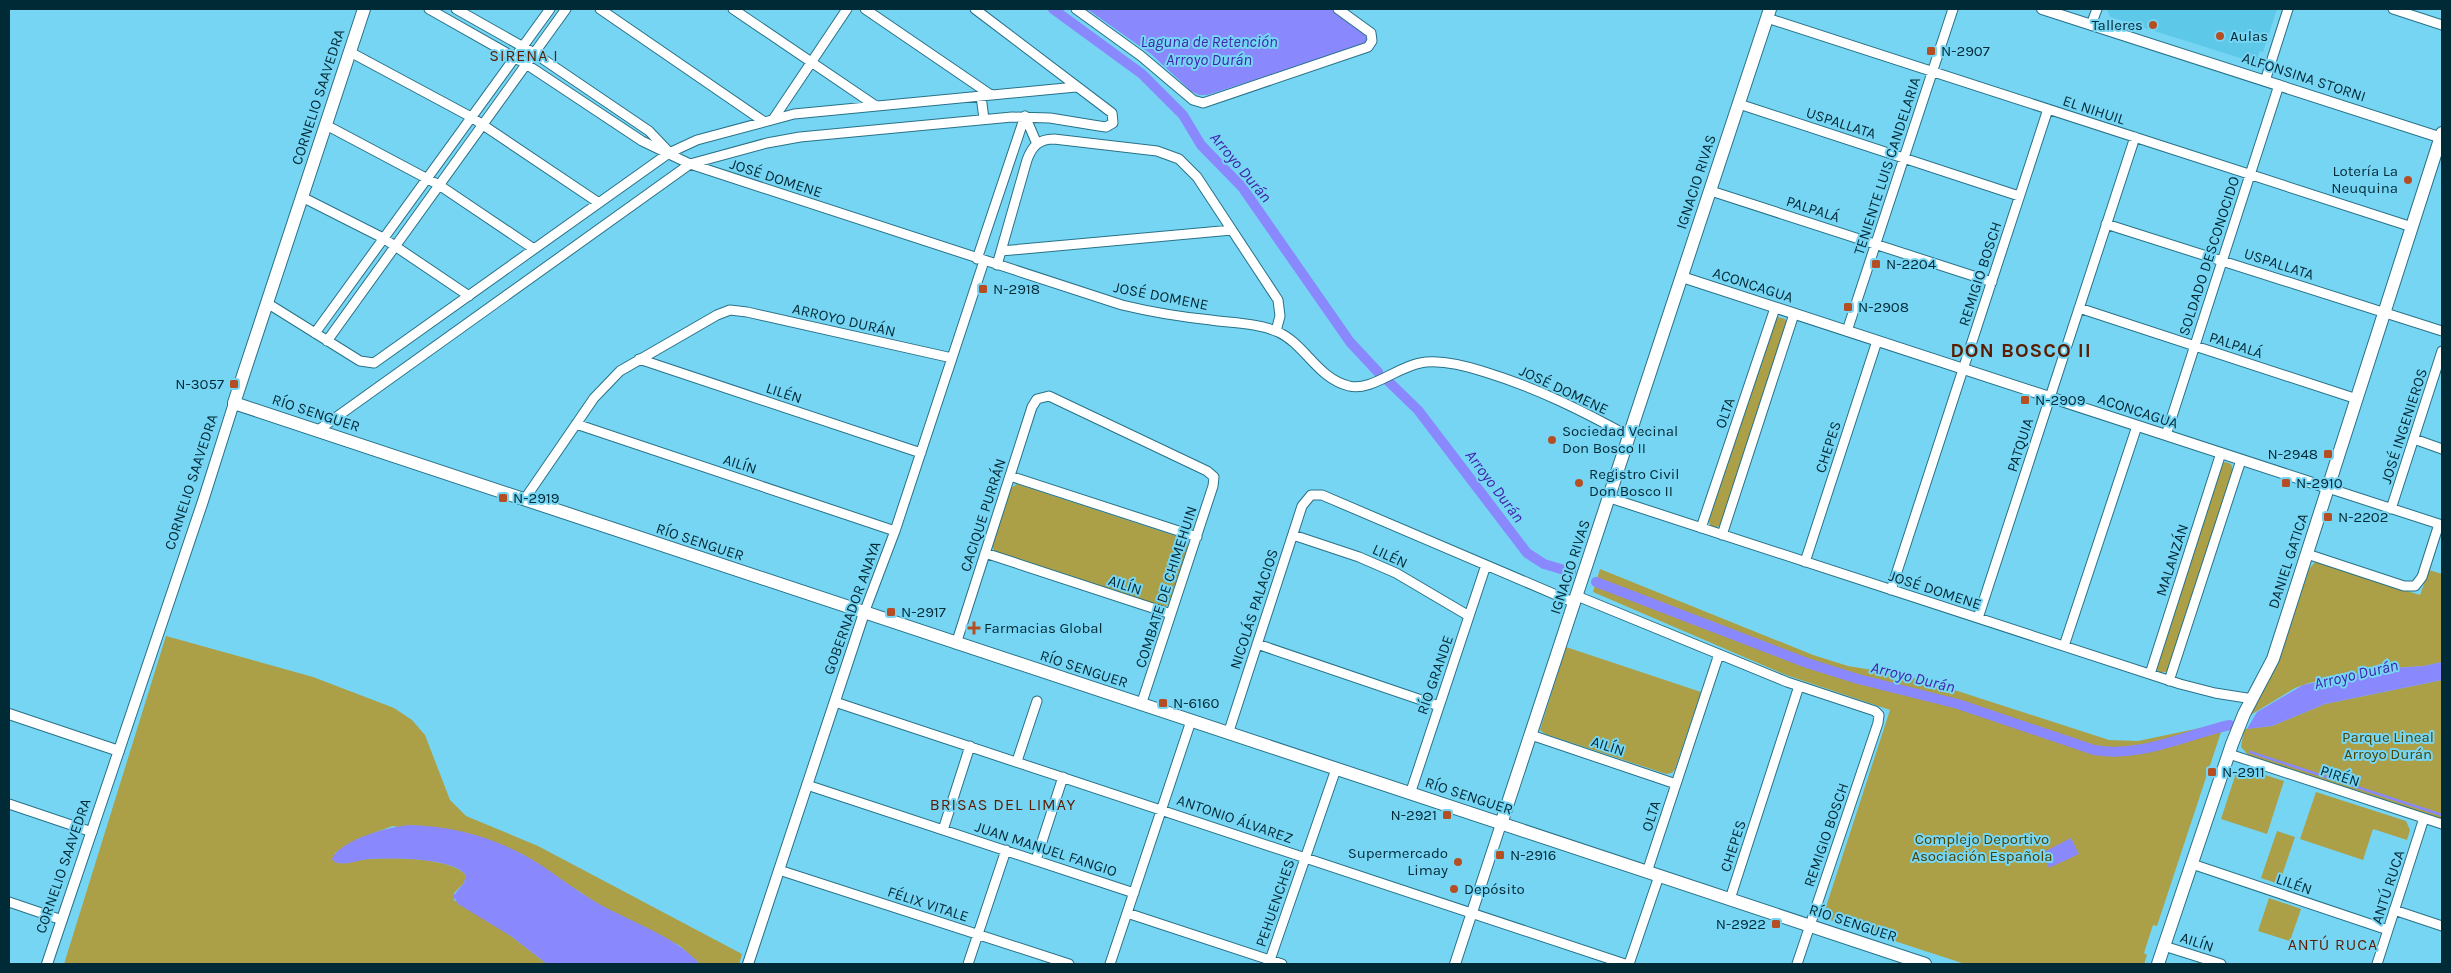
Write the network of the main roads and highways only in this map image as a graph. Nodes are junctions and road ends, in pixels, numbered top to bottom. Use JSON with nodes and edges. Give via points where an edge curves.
{"nodes":[{"id":1,"x":364,"y":9,"type":"edge"},
{"id":2,"x":1769,"y":13,"type":"edge"},
{"id":3,"x":2442,"y":136,"type":"edge"},
{"id":4,"x":234,"y":403,"type":"joint"},
{"id":5,"x":1501,"y":824,"type":"junction"},
{"id":6,"x":1925,"y":964,"type":"edge"},
{"id":7,"x":2158,"y":964,"type":"edge"}],
"edges":[{"from":1,"to":4,"type":"main road","name":"CORNELIO SAAVEDRA"},
{"from":2,"to":5,"type":"main road","name":"IGNACIO RIVAS"},
{"from":3,"to":7,"type":"main road","name":"DANIEL GATICA","via":[[2270,667],[2244,714]]},
{"from":4,"to":5,"type":"main road","name":"RÍO SENGUER"},
{"from":5,"to":6,"type":"main road","name":"RÍO SENGUER"}]}
